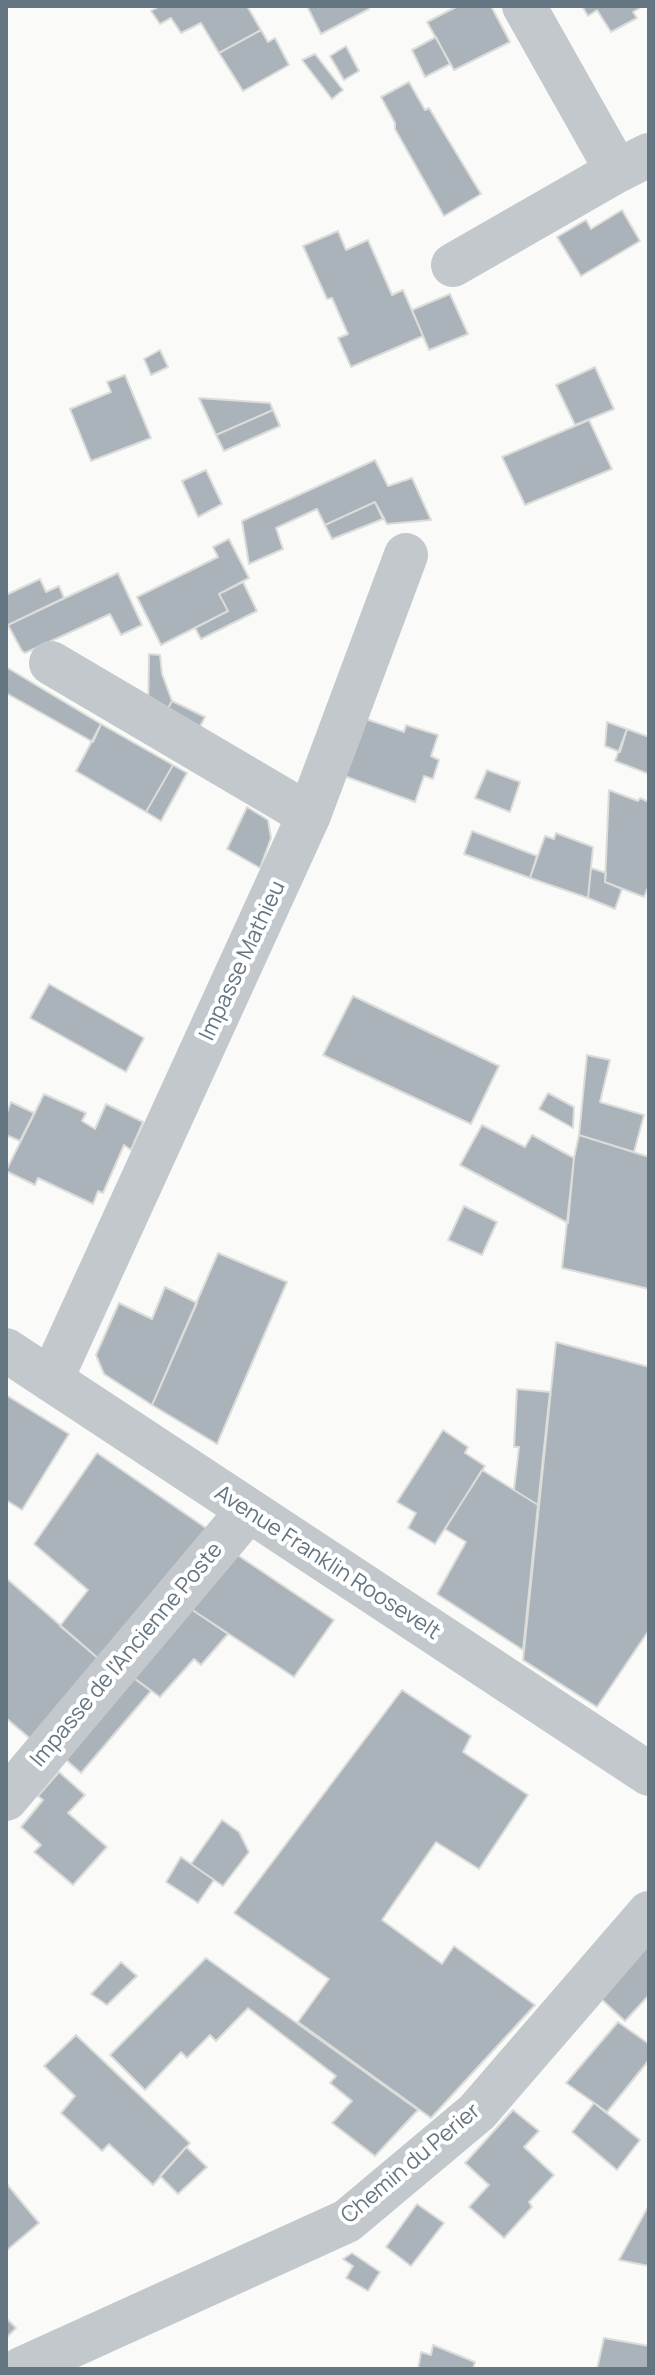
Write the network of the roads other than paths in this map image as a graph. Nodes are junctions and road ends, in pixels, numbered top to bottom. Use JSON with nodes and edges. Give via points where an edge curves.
{"nodes":[{"id":1,"x":524,"y":6,"type":"edge"},
{"id":2,"x":633,"y":163,"type":"edge"},
{"id":3,"x":453,"y":265,"type":"dead end"},
{"id":4,"x":406,"y":555,"type":"dead end"},
{"id":5,"x":51,"y":663,"type":"dead end"},
{"id":6,"x":309,"y":815,"type":"junction"},
{"id":7,"x":6,"y":1350,"type":"edge"},
{"id":8,"x":51,"y":1380,"type":"junction"},
{"id":9,"x":248,"y":1511,"type":"junction"},
{"id":10,"x":649,"y":1774,"type":"edge"},
{"id":11,"x":6,"y":1799,"type":"edge"},
{"id":12,"x":649,"y":1913,"type":"edge"},
{"id":13,"x":21,"y":2369,"type":"edge"}],
"edges":[{"from":1,"to":2,"type":"street"},
{"from":2,"to":3,"type":"street"},
{"from":4,"to":6,"type":"street","name":"Impasse Mathieu"},
{"from":5,"to":6,"type":"street"},
{"from":6,"to":8,"type":"street","name":"Impasse Mathieu"},
{"from":7,"to":8,"type":"street","name":"Avenue Franklin Roosevelt"},
{"from":8,"to":9,"type":"street","name":"Avenue Franklin Roosevelt"},
{"from":9,"to":10,"type":"street","name":"Avenue Franklin Roosevelt"},
{"from":9,"to":11,"type":"street","name":"Impasse de l'Ancienne Poste"},
{"from":12,"to":13,"type":"street","name":"Chemin du Perier","via":[[477,2112],[347,2221]]}]}
